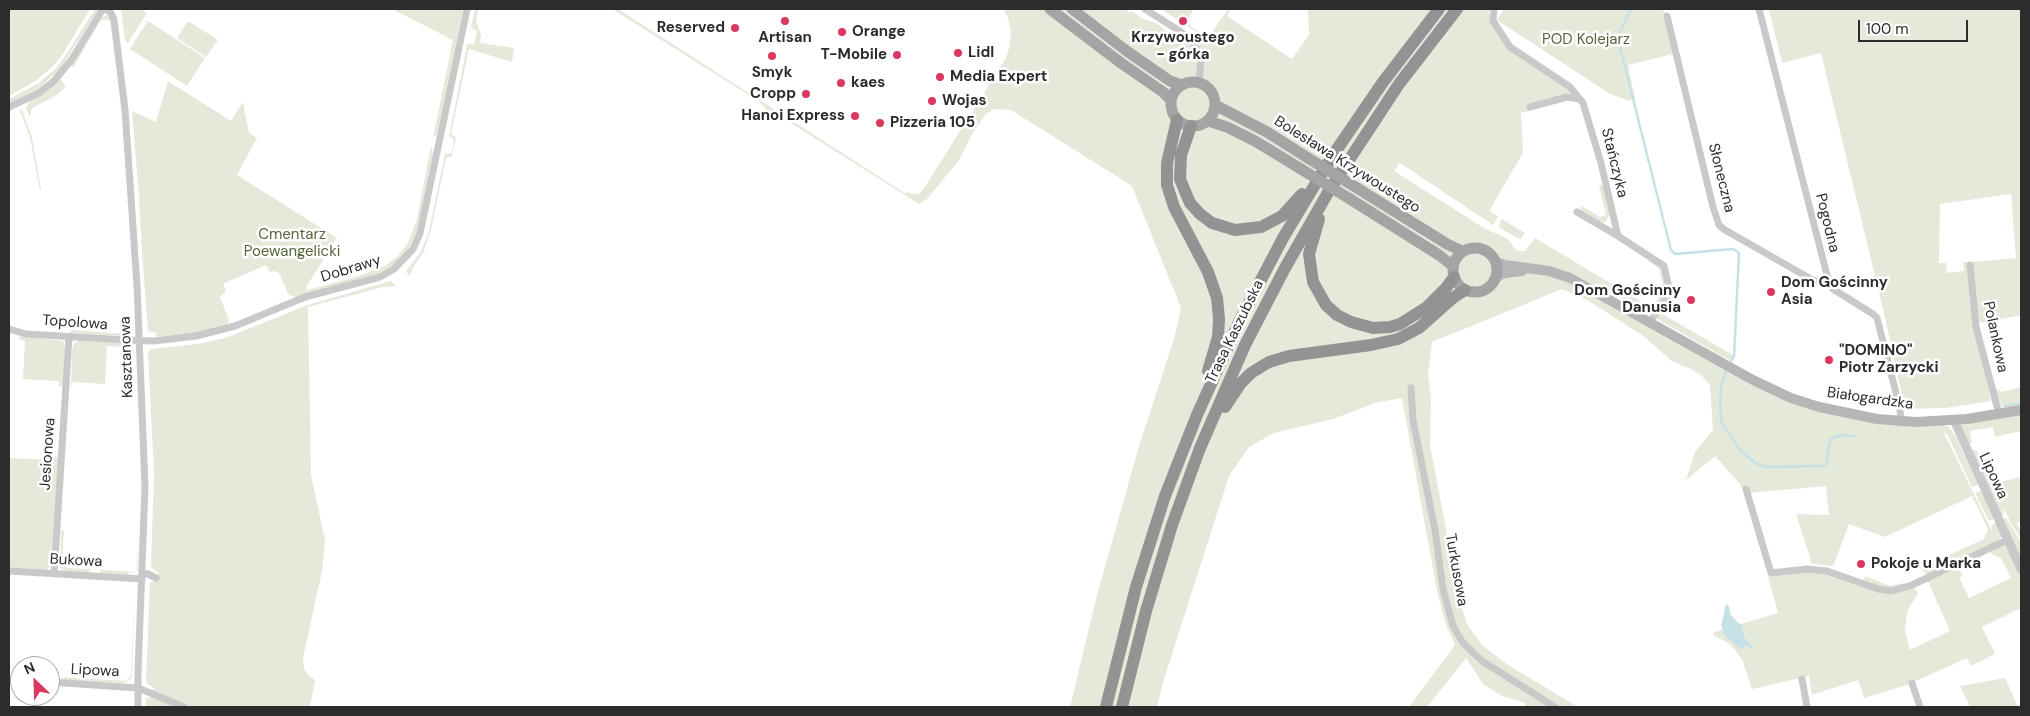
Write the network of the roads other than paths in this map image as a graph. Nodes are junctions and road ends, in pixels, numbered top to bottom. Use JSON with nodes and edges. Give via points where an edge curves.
{"nodes":[{"id":1,"x":105,"y":9,"type":"edge"},
{"id":2,"x":467,"y":9,"type":"edge"},
{"id":3,"x":1050,"y":9,"type":"edge"},
{"id":4,"x":1072,"y":9,"type":"edge"},
{"id":5,"x":1145,"y":9,"type":"edge"},
{"id":6,"x":1439,"y":9,"type":"edge"},
{"id":7,"x":1456,"y":9,"type":"edge"},
{"id":8,"x":1494,"y":9,"type":"edge"},
{"id":9,"x":1759,"y":9,"type":"edge"},
{"id":10,"x":1667,"y":16,"type":"dead end"},
{"id":11,"x":1199,"y":82,"type":"junction"},
{"id":12,"x":1181,"y":85,"type":"junction"},
{"id":13,"x":1579,"y":99,"type":"junction"},
{"id":14,"x":1171,"y":100,"type":"junction"},
{"id":15,"x":1215,"y":105,"type":"junction"},
{"id":16,"x":1530,"y":106,"type":"dead end"},
{"id":17,"x":9,"y":107,"type":"edge"},
{"id":18,"x":1177,"y":120,"type":"junction"},
{"id":19,"x":1208,"y":121,"type":"junction"},
{"id":20,"x":1191,"y":126,"type":"junction"},
{"id":21,"x":1326,"y":166,"type":"junction"},
{"id":22,"x":1330,"y":189,"type":"junction"},
{"id":23,"x":1577,"y":212,"type":"dead end"},
{"id":24,"x":1618,"y":236,"type":"junction"},
{"id":25,"x":1462,"y":251,"type":"junction"},
{"id":26,"x":1496,"y":262,"type":"junction"},
{"id":27,"x":1970,"y":265,"type":"dead end"},
{"id":28,"x":1536,"y":269,"type":"junction"},
{"id":29,"x":1453,"y":272,"type":"junction"},
{"id":30,"x":1496,"y":277,"type":"junction"},
{"id":31,"x":1829,"y":283,"type":"junction"},
{"id":32,"x":1465,"y":290,"type":"junction"},
{"id":33,"x":1650,"y":322,"type":"junction"},
{"id":34,"x":9,"y":329,"type":"edge"},
{"id":35,"x":69,"y":336,"type":"junction"},
{"id":36,"x":140,"y":340,"type":"junction"},
{"id":37,"x":1411,"y":388,"type":"dead end"},
{"id":38,"x":2021,"y":410,"type":"edge"},
{"id":39,"x":1998,"y":414,"type":"junction"},
{"id":40,"x":1197,"y":415,"type":"junction"},
{"id":41,"x":1954,"y":420,"type":"junction"},
{"id":42,"x":1901,"y":421,"type":"junction"},
{"id":43,"x":1200,"y":448,"type":"junction"},
{"id":44,"x":1746,"y":489,"type":"dead end"},
{"id":45,"x":2008,"y":540,"type":"junction"},
{"id":46,"x":2021,"y":569,"type":"edge"},
{"id":47,"x":9,"y":571,"type":"edge"},
{"id":48,"x":54,"y":574,"type":"junction"},
{"id":49,"x":142,"y":576,"type":"junction"},
{"id":50,"x":156,"y":578,"type":"dead end"},
{"id":51,"x":1802,"y":679,"type":"dead end"},
{"id":52,"x":60,"y":683,"type":"edge"},
{"id":53,"x":1912,"y":683,"type":"dead end"},
{"id":54,"x":138,"y":688,"type":"junction"},
{"id":55,"x":138,"y":707,"type":"edge"},
{"id":56,"x":184,"y":707,"type":"edge"},
{"id":57,"x":1106,"y":707,"type":"edge"},
{"id":58,"x":1122,"y":707,"type":"edge"},
{"id":59,"x":1555,"y":707,"type":"edge"},
{"id":60,"x":1806,"y":707,"type":"edge"},
{"id":61,"x":1920,"y":707,"type":"edge"}],
"edges":[{"from":1,"to":17,"type":"street","via":[[54,81]]},
{"from":1,"to":36,"type":"street","name":"Kasztanowa","via":[[114,20],[126,119]]},
{"from":2,"to":36,"type":"street","name":"Dobrawy","via":[[420,233],[401,264],[380,277],[318,293],[217,332],[176,339]]},
{"from":3,"to":14,"type":"main road"},
{"from":4,"to":12,"type":"main road","via":[[1128,52]]},
{"from":5,"to":11,"type":"street","via":[[1194,44],[1202,63]]},
{"from":6,"to":21,"type":"highway","name":"Trasa Kaszubska","via":[[1383,82]]},
{"from":7,"to":22,"type":"highway","name":"Trasa Kaszubska","via":[[1390,98]]},
{"from":8,"to":13,"type":"street","name":"Stańczyka","via":[[1493,21],[1510,47],[1570,88]]},
{"from":9,"to":31,"type":"street","name":"Pogodna"},
{"from":10,"to":31,"type":"street","name":"Słoneczna","via":[[1719,225],[1811,279]]},
{"from":11,"to":12,"type":"main road"},
{"from":11,"to":15,"type":"main road","via":[[1211,91]]},
{"from":12,"to":14,"type":"main road"},
{"from":13,"to":16,"type":"street","via":[[1567,97]]},
{"from":13,"to":24,"type":"street","name":"Stańczyka","via":[[1587,112]]},
{"from":14,"to":18,"type":"main road"},
{"from":15,"to":19,"type":"main road"},
{"from":15,"to":25,"type":"main road","name":"Bolesława Krzywoustego","bridge":true,"via":[[1267,132]]},
{"from":18,"to":20,"type":"main road"},
{"from":18,"to":40,"type":"highway","via":[[1166,163],[1167,185],[1174,206],[1212,280],[1219,312],[1215,353]]},
{"from":19,"to":20,"type":"main road"},
{"from":19,"to":29,"type":"main road","name":"Bolesława Krzywoustego","bridge":true,"via":[[1255,141],[1302,169],[1439,255]]},
{"from":20,"to":21,"type":"highway","via":[[1180,160],[1181,184],[1196,211],[1222,228],[1245,230],[1272,223],[1287,211]]},
{"from":21,"to":40,"type":"highway","name":"Trasa Kaszubska","via":[[1252,296]]},
{"from":22,"to":29,"type":"highway","via":[[1314,233],[1309,262],[1316,290],[1337,315],[1373,328],[1400,324],[1427,307],[1446,288]]},
{"from":22,"to":43,"type":"highway","name":"Trasa Kaszubska","via":[[1265,305]]},
{"from":23,"to":24,"type":"street"},
{"from":24,"to":33,"type":"street","via":[[1665,268],[1670,292]]},
{"from":25,"to":26,"type":"main road","via":[[1480,248],[1490,253]]},
{"from":25,"to":29,"type":"main road","via":[[1455,259]]},
{"from":26,"to":28,"type":"main road"},
{"from":26,"to":30,"type":"main road"},
{"from":27,"to":39,"type":"street","name":"Polankowa","via":[[1976,327]]},
{"from":28,"to":30,"type":"main road"},
{"from":28,"to":33,"type":"main road","via":[[1581,283]]},
{"from":29,"to":32,"type":"main road","via":[[1458,285]]},
{"from":30,"to":32,"type":"main road","via":[[1492,285],[1482,291]]},
{"from":31,"to":42,"type":"street","via":[[1877,318]]},
{"from":32,"to":43,"type":"highway","via":[[1425,324],[1398,339],[1289,356],[1263,365],[1236,389]]},
{"from":33,"to":42,"type":"main road","name":"Białogardzka","via":[[1778,392],[1856,416]]},
{"from":34,"to":35,"type":"street","name":"Topolowa","via":[[26,334]]},
{"from":35,"to":36,"type":"street","name":"Topolowa"},
{"from":35,"to":48,"type":"street","name":"Jesionowa"},
{"from":36,"to":49,"type":"street","name":"Kasztanowa","via":[[145,486]]},
{"from":37,"to":59,"type":"street","name":"Turkusowa","via":[[1413,420],[1443,589],[1453,626],[1463,643],[1482,661]]},
{"from":38,"to":39,"type":"main road","name":"Białogardzka"},
{"from":39,"to":41,"type":"main road","name":"Białogardzka"},
{"from":40,"to":57,"type":"highway","name":"Trasa Kaszubska","via":[[1142,565]]},
{"from":41,"to":42,"type":"main road","name":"Białogardzka"},
{"from":41,"to":45,"type":"street","name":"Lipowa"},
{"from":43,"to":58,"type":"highway","name":"Trasa Kaszubska","via":[[1158,570]]},
{"from":44,"to":45,"type":"street","via":[[1771,573],[1827,571],[1887,591],[1897,590]]},
{"from":45,"to":46,"type":"street","name":"Lipowa"},
{"from":47,"to":48,"type":"street","name":"Bukowa"},
{"from":48,"to":49,"type":"street","name":"Bukowa"},
{"from":49,"to":50,"type":"street","name":"Bukowa","via":[[148,574]]},
{"from":49,"to":54,"type":"street","name":"Kasztanowa"},
{"from":51,"to":60,"type":"street"},
{"from":52,"to":54,"type":"street","name":"Lipowa"},
{"from":53,"to":61,"type":"street"},
{"from":54,"to":55,"type":"street","name":"Kasztanowa"},
{"from":54,"to":56,"type":"street","name":"Lipowa"}]}
